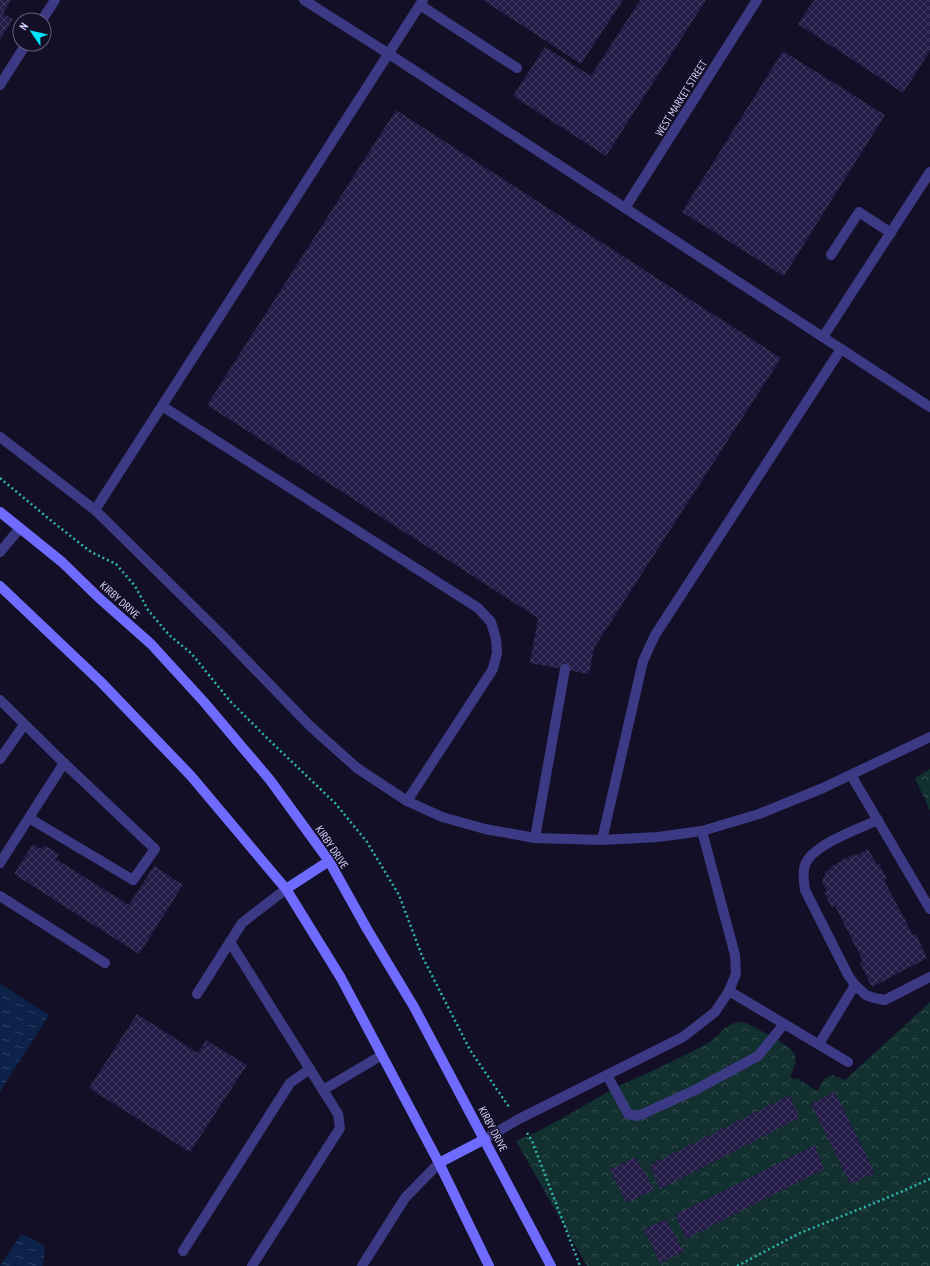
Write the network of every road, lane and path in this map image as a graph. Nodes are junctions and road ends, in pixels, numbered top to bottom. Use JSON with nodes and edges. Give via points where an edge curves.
{"nodes":[{"id":1,"x":55,"y":0,"type":"edge"},
{"id":2,"x":304,"y":0,"type":"edge"},
{"id":3,"x":757,"y":0,"type":"edge"},
{"id":4,"x":422,"y":2,"type":"edge"},
{"id":5,"x":47,"y":12,"type":"edge"},
{"id":6,"x":21,"y":52,"type":"edge"},
{"id":7,"x":389,"y":54,"type":"junction"},
{"id":8,"x":517,"y":68,"type":"dead end"},
{"id":9,"x":0,"y":85,"type":"edge"},
{"id":10,"x":930,"y":172,"type":"edge"},
{"id":11,"x":625,"y":208,"type":"junction"},
{"id":12,"x":891,"y":232,"type":"junction"},
{"id":13,"x":831,"y":254,"type":"dead end"},
{"id":14,"x":823,"y":337,"type":"junction"},
{"id":15,"x":841,"y":349,"type":"junction"},
{"id":16,"x":162,"y":406,"type":"junction"},
{"id":17,"x":930,"y":406,"type":"edge"},
{"id":18,"x":0,"y":437,"type":"edge"},
{"id":19,"x":95,"y":510,"type":"junction"},
{"id":20,"x":0,"y":512,"type":"edge"},
{"id":21,"x":20,"y":528,"type":"junction"},
{"id":22,"x":0,"y":552,"type":"edge"},
{"id":23,"x":0,"y":586,"type":"edge"},
{"id":24,"x":565,"y":669,"type":"dead end"},
{"id":25,"x":0,"y":700,"type":"edge"},
{"id":26,"x":24,"y":725,"type":"junction"},
{"id":27,"x":930,"y":737,"type":"edge"},
{"id":28,"x":0,"y":760,"type":"edge"},
{"id":29,"x":64,"y":763,"type":"junction"},
{"id":30,"x":851,"y":775,"type":"junction"},
{"id":31,"x":408,"y":801,"type":"junction"},
{"id":32,"x":29,"y":818,"type":"junction"},
{"id":33,"x":878,"y":820,"type":"junction"},
{"id":34,"x":702,"y":831,"type":"junction"},
{"id":35,"x":535,"y":838,"type":"junction"},
{"id":36,"x":602,"y":840,"type":"junction"},
{"id":37,"x":329,"y":861,"type":"junction"},
{"id":38,"x":0,"y":863,"type":"edge"},
{"id":39,"x":286,"y":889,"type":"junction"},
{"id":40,"x":0,"y":896,"type":"edge"},
{"id":41,"x":930,"y":909,"type":"edge"},
{"id":42,"x":230,"y":942,"type":"junction"},
{"id":43,"x":104,"y":963,"type":"dead end"},
{"id":44,"x":930,"y":977,"type":"edge"},
{"id":45,"x":855,"y":985,"type":"junction"},
{"id":46,"x":729,"y":990,"type":"junction"},
{"id":47,"x":197,"y":994,"type":"dead end"},
{"id":48,"x":784,"y":1024,"type":"junction"},
{"id":49,"x":819,"y":1044,"type":"junction"},
{"id":50,"x":382,"y":1055,"type":"junction"},
{"id":51,"x":848,"y":1062,"type":"dead end"},
{"id":52,"x":310,"y":1069,"type":"junction"},
{"id":53,"x":607,"y":1075,"type":"junction"},
{"id":54,"x":323,"y":1090,"type":"junction"},
{"id":55,"x":485,"y":1139,"type":"junction"},
{"id":56,"x":440,"y":1163,"type":"junction"},
{"id":57,"x":930,"y":1179,"type":"edge"},
{"id":58,"x":183,"y":1251,"type":"dead end"},
{"id":59,"x":252,"y":1266,"type":"edge"},
{"id":60,"x":362,"y":1266,"type":"edge"},
{"id":61,"x":489,"y":1266,"type":"edge"},
{"id":62,"x":551,"y":1266,"type":"edge"},
{"id":63,"x":737,"y":1266,"type":"edge"}],
"edges":[{"from":1,"to":5,"type":"street"},
{"from":2,"to":7,"type":"street"},
{"from":3,"to":11,"type":"street","name":"WEST MARKET STREET"},
{"from":4,"to":7,"type":"street"},
{"from":4,"to":8,"type":"street"},
{"from":6,"to":9,"type":"street"},
{"from":7,"to":11,"type":"street"},
{"from":7,"to":16,"type":"street"},
{"from":10,"to":12,"type":"street"},
{"from":11,"to":14,"type":"street"},
{"from":12,"to":13,"type":"street","via":[[859,212]]},
{"from":12,"to":14,"type":"street"},
{"from":14,"to":15,"type":"street"},
{"from":15,"to":17,"type":"street"},
{"from":15,"to":36,"type":"street","via":[[648,649],[643,661]]},
{"from":16,"to":19,"type":"street"},
{"from":16,"to":31,"type":"street","via":[[478,608],[491,622],[497,653],[493,668]]},
{"from":18,"to":19,"type":"street"},
{"from":19,"to":31,"type":"street","via":[[310,726],[357,768]]},
{"from":20,"to":21,"type":"main road","name":"KIRBY DRIVE"},
{"from":21,"to":22,"type":"street"},
{"from":21,"to":37,"type":"main road","name":"KIRBY DRIVE","via":[[62,562],[151,644],[270,780]]},
{"from":23,"to":39,"type":"main road","via":[[100,681],[191,776]]},
{"from":24,"to":35,"type":"street"},
{"from":25,"to":26,"type":"street"},
{"from":26,"to":28,"type":"street"},
{"from":26,"to":29,"type":"street"},
{"from":27,"to":30,"type":"street"},
{"from":29,"to":32,"type":"street"},
{"from":29,"to":32,"type":"street","via":[[155,849],[133,880]]},
{"from":30,"to":33,"type":"street"},
{"from":30,"to":34,"type":"street","via":[[759,814]]},
{"from":31,"to":35,"type":"street","via":[[442,817],[485,829]]},
{"from":32,"to":38,"type":"street"},
{"from":33,"to":41,"type":"street"},
{"from":33,"to":45,"type":"street","via":[[820,847],[805,866],[803,880],[805,890]]},
{"from":34,"to":36,"type":"street","via":[[658,837]]},
{"from":34,"to":46,"type":"street","via":[[735,955],[736,974]]},
{"from":35,"to":36,"type":"street"},
{"from":37,"to":39,"type":"main road"},
{"from":37,"to":55,"type":"main road","name":"KIRBY DRIVE","via":[[414,1007]]},
{"from":39,"to":42,"type":"street","via":[[242,923]]},
{"from":39,"to":50,"type":"main road","via":[[341,978]]},
{"from":40,"to":43,"type":"street"},
{"from":42,"to":47,"type":"street"},
{"from":42,"to":52,"type":"street"},
{"from":44,"to":45,"type":"street","via":[[885,1000],[866,995]]},
{"from":45,"to":49,"type":"street"},
{"from":46,"to":48,"type":"street"},
{"from":46,"to":53,"type":"street","via":[[715,1012],[683,1037]]},
{"from":48,"to":49,"type":"street"},
{"from":48,"to":53,"type":"street","via":[[758,1056],[695,1090],[638,1116],[628,1114]]},
{"from":49,"to":51,"type":"street"},
{"from":50,"to":54,"type":"street"},
{"from":50,"to":56,"type":"main road"},
{"from":52,"to":54,"type":"street"},
{"from":52,"to":58,"type":"street","via":[[290,1083]]},
{"from":53,"to":55,"type":"street"},
{"from":54,"to":59,"type":"street","via":[[338,1114],[340,1128]]},
{"from":55,"to":56,"type":"main road"},
{"from":55,"to":62,"type":"main road","name":"KIRBY DRIVE"},
{"from":56,"to":60,"type":"street","via":[[405,1198]]},
{"from":56,"to":61,"type":"main road"},
{"from":57,"to":63,"type":"path","via":[[800,1233]]}]}
